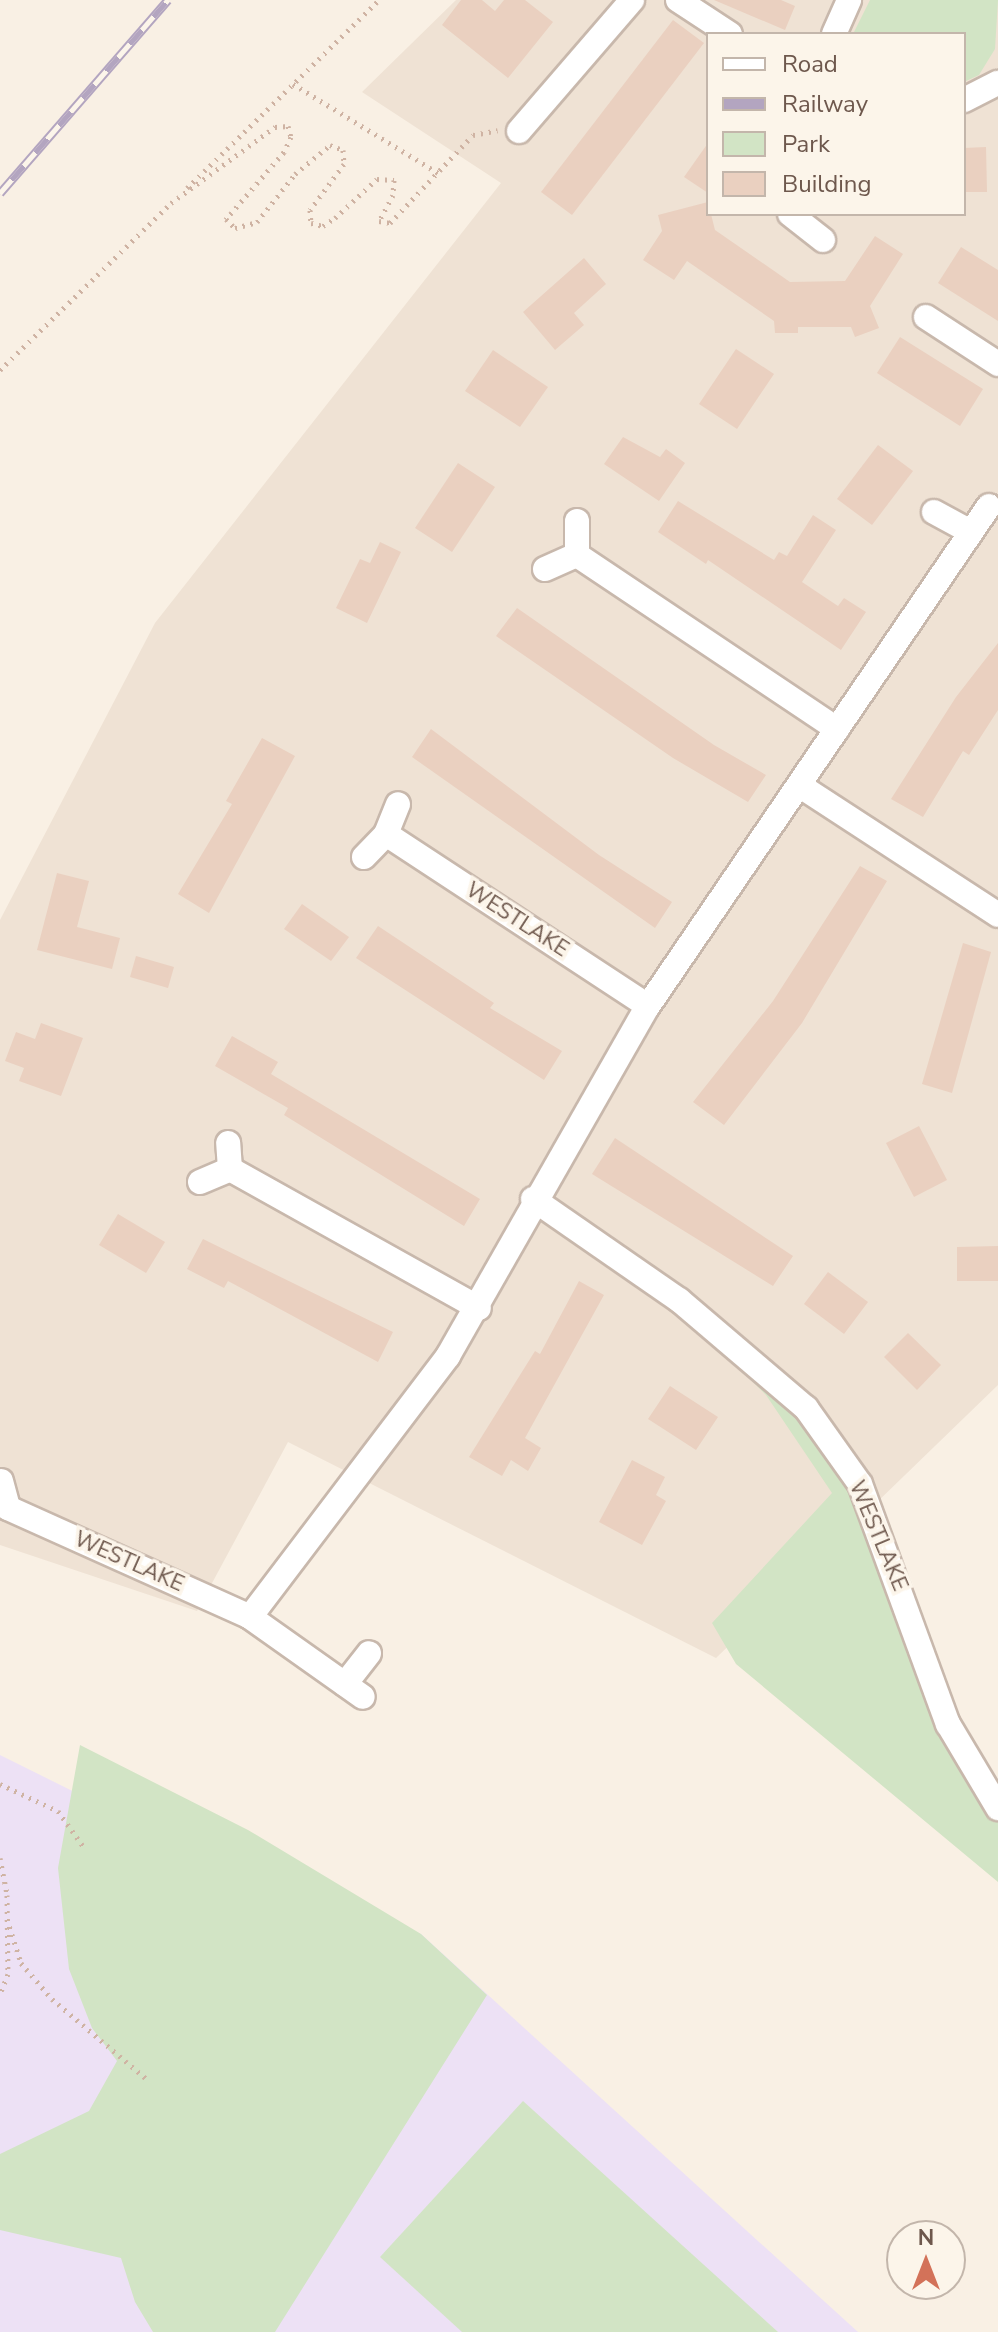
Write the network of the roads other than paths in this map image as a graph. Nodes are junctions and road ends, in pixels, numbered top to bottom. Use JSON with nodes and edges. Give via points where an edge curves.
{"nodes":[{"id":1,"x":632,"y":0,"type":"edge"},
{"id":2,"x":678,"y":0,"type":"edge"},
{"id":3,"x":849,"y":0,"type":"edge"},
{"id":4,"x":727,"y":32,"type":"edge"},
{"id":5,"x":835,"y":32,"type":"edge"},
{"id":6,"x":998,"y":83,"type":"edge"},
{"id":7,"x":966,"y":99,"type":"edge"},
{"id":8,"x":519,"y":131,"type":"road end"},
{"id":9,"x":795,"y":216,"type":"edge"},
{"id":10,"x":823,"y":240,"type":"dead end"},
{"id":11,"x":926,"y":317,"type":"dead end"},
{"id":12,"x":998,"y":364,"type":"edge"},
{"id":13,"x":989,"y":506,"type":"dead end"},
{"id":14,"x":934,"y":512,"type":"dead end"},
{"id":15,"x":577,"y":521,"type":"dead end"},
{"id":16,"x":971,"y":532,"type":"junction"},
{"id":17,"x":577,"y":555,"type":"junction"},
{"id":18,"x":545,"y":569,"type":"dead end"},
{"id":19,"x":837,"y":729,"type":"junction"},
{"id":20,"x":802,"y":787,"type":"junction"},
{"id":21,"x":398,"y":804,"type":"dead end"},
{"id":22,"x":386,"y":834,"type":"junction"},
{"id":23,"x":364,"y":857,"type":"dead end"},
{"id":24,"x":998,"y":915,"type":"edge"},
{"id":25,"x":648,"y":1006,"type":"junction"},
{"id":26,"x":228,"y":1143,"type":"dead end"},
{"id":27,"x":230,"y":1169,"type":"junction"},
{"id":28,"x":200,"y":1182,"type":"dead end"},
{"id":29,"x":533,"y":1199,"type":"junction"},
{"id":30,"x":479,"y":1308,"type":"junction"},
{"id":31,"x":1,"y":1481,"type":"edge"},
{"id":32,"x":4,"y":1510,"type":"edge"},
{"id":33,"x":250,"y":1617,"type":"junction"},
{"id":34,"x":369,"y":1653,"type":"dead end"},
{"id":35,"x":998,"y":1808,"type":"edge"}],
"edges":[{"from":1,"to":8,"type":"street"},
{"from":2,"to":4,"type":"street"},
{"from":3,"to":5,"type":"street"},
{"from":6,"to":7,"type":"street"},
{"from":9,"to":10,"type":"street"},
{"from":11,"to":12,"type":"street"},
{"from":13,"to":16,"type":"street"},
{"from":14,"to":16,"type":"street"},
{"from":15,"to":17,"type":"street"},
{"from":16,"to":19,"type":"street"},
{"from":17,"to":18,"type":"street"},
{"from":17,"to":19,"type":"street"},
{"from":19,"to":20,"type":"street"},
{"from":20,"to":24,"type":"street"},
{"from":20,"to":25,"type":"street"},
{"from":21,"to":22,"type":"street"},
{"from":22,"to":23,"type":"street"},
{"from":22,"to":25,"type":"street","name":"WESTLAKE"},
{"from":25,"to":29,"type":"street"},
{"from":26,"to":27,"type":"street"},
{"from":27,"to":28,"type":"street"},
{"from":27,"to":30,"type":"street"},
{"from":29,"to":30,"type":"street"},
{"from":29,"to":35,"type":"street","name":"WESTLAKE","via":[[679,1300],[806,1408],[860,1484],[948,1724]]},
{"from":30,"to":33,"type":"street"},
{"from":31,"to":32,"type":"street","name":"WESTLAKE"},
{"from":32,"to":33,"type":"street","name":"WESTLAKE"},
{"from":33,"to":34,"type":"street","name":"WESTLAKE","via":[[354,1691]]}]}
